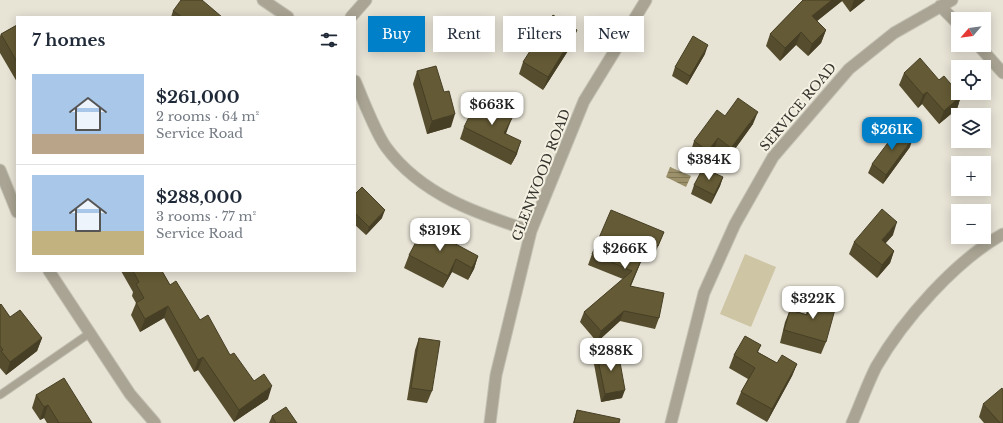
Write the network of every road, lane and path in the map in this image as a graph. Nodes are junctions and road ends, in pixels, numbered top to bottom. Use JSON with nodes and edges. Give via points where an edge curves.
{"nodes":[{"id":1,"x":263,"y":0,"type":"edge"},
{"id":2,"x":366,"y":0,"type":"edge"},
{"id":3,"x":646,"y":0,"type":"edge"},
{"id":4,"x":952,"y":0,"type":"edge"},
{"id":5,"x":940,"y":6,"type":"junction"},
{"id":6,"x":287,"y":16,"type":"edge"},
{"id":7,"x":352,"y":16,"type":"edge"},
{"id":8,"x":951,"y":17,"type":"edge"},
{"id":9,"x":984,"y":52,"type":"edge"},
{"id":10,"x":1003,"y":73,"type":"edge"},
{"id":11,"x":356,"y":83,"type":"edge"},
{"id":12,"x":0,"y":170,"type":"edge"},
{"id":13,"x":16,"y":210,"type":"edge"},
{"id":14,"x":531,"y":231,"type":"junction"},
{"id":15,"x":1003,"y":234,"type":"edge"},
{"id":16,"x":51,"y":272,"type":"edge"},
{"id":17,"x":90,"y":334,"type":"junction"},
{"id":18,"x":0,"y":395,"type":"edge"},
{"id":19,"x":155,"y":423,"type":"edge"},
{"id":20,"x":490,"y":423,"type":"edge"},
{"id":21,"x":670,"y":423,"type":"edge"},
{"id":22,"x":852,"y":423,"type":"edge"}],
"edges":[{"from":1,"to":6,"type":"street"},
{"from":2,"to":7,"type":"street"},
{"from":3,"to":14,"type":"street","name":"GLENWOOD ROAD","via":[[584,101]]},
{"from":4,"to":5,"type":"street","name":"SERVICE ROAD"},
{"from":5,"to":8,"type":"street"},
{"from":5,"to":21,"type":"street","name":"SERVICE ROAD","via":[[894,33],[848,69],[773,157],[735,224],[704,293]]},
{"from":9,"to":10,"type":"street"},
{"from":11,"to":14,"type":"street","via":[[385,147],[407,170],[443,198],[457,205]]},
{"from":12,"to":13,"type":"street"},
{"from":14,"to":20,"type":"street","name":"GLENWOOD ROAD","via":[[496,375]]},
{"from":15,"to":22,"type":"street","via":[[935,289],[902,329],[876,368]]},
{"from":16,"to":17,"type":"street"},
{"from":17,"to":18,"type":"lane"},
{"from":17,"to":19,"type":"street","via":[[130,394]]}]}
